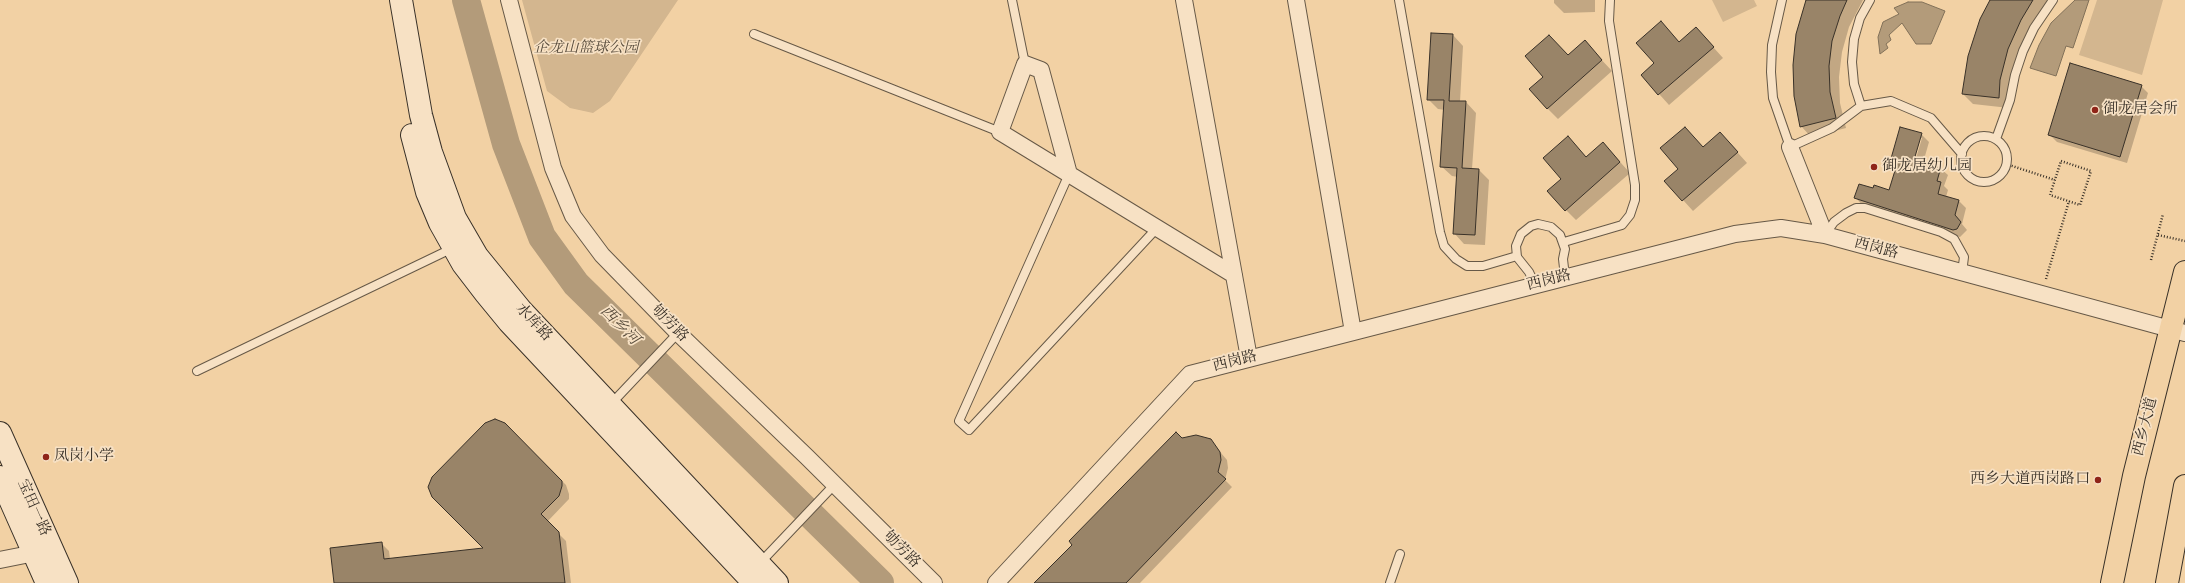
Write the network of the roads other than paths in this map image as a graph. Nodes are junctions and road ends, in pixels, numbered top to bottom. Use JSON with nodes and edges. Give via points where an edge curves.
{"nodes":[{"id":1,"x":387,"y":0,"type":"edge"},
{"id":2,"x":401,"y":0,"type":"edge"},
{"id":3,"x":509,"y":0,"type":"edge"},
{"id":4,"x":1012,"y":0,"type":"edge"},
{"id":5,"x":1184,"y":0,"type":"edge"},
{"id":6,"x":1296,"y":0,"type":"edge"},
{"id":7,"x":1399,"y":0,"type":"edge"},
{"id":8,"x":1610,"y":0,"type":"edge"},
{"id":9,"x":1782,"y":0,"type":"edge"},
{"id":10,"x":1870,"y":0,"type":"edge"},
{"id":11,"x":2053,"y":0,"type":"edge"},
{"id":12,"x":754,"y":34,"type":"dead end"},
{"id":13,"x":1025,"y":64,"type":"junction"},
{"id":14,"x":1861,"y":106,"type":"junction"},
{"id":15,"x":1000,"y":132,"type":"junction"},
{"id":16,"x":1996,"y":139,"type":"junction"},
{"id":17,"x":1790,"y":147,"type":"junction"},
{"id":18,"x":1962,"y":154,"type":"junction"},
{"id":19,"x":1070,"y":174,"type":"junction"},
{"id":20,"x":1157,"y":228,"type":"junction"},
{"id":21,"x":1825,"y":235,"type":"junction"},
{"id":22,"x":1564,"y":242,"type":"junction"},
{"id":23,"x":461,"y":244,"type":"junction"},
{"id":24,"x":1517,"y":256,"type":"junction"},
{"id":25,"x":1962,"y":272,"type":"junction"},
{"id":26,"x":2185,"y":272,"type":"edge"},
{"id":27,"x":1234,"y":275,"type":"junction"},
{"id":28,"x":1565,"y":277,"type":"junction"},
{"id":29,"x":1535,"y":285,"type":"junction"},
{"id":30,"x":2178,"y":331,"type":"edge"},
{"id":31,"x":1353,"y":332,"type":"junction"},
{"id":32,"x":678,"y":333,"type":"junction"},
{"id":33,"x":1249,"y":358,"type":"junction"},
{"id":34,"x":197,"y":372,"type":"dead end"},
{"id":35,"x":610,"y":405,"type":"junction"},
{"id":36,"x":0,"y":433,"type":"edge"},
{"id":37,"x":0,"y":477,"type":"edge"},
{"id":38,"x":2185,"y":486,"type":"edge"},
{"id":39,"x":831,"y":487,"type":"junction"},
{"id":40,"x":43,"y":551,"type":"junction"},
{"id":41,"x":1400,"y":554,"type":"dead end"},
{"id":42,"x":0,"y":560,"type":"edge"},
{"id":43,"x":756,"y":573,"type":"edge"},
{"id":44,"x":47,"y":583,"type":"edge"},
{"id":45,"x":67,"y":583,"type":"edge"},
{"id":46,"x":777,"y":583,"type":"edge"},
{"id":47,"x":934,"y":583,"type":"edge"},
{"id":48,"x":996,"y":583,"type":"edge"},
{"id":49,"x":1390,"y":583,"type":"edge"},
{"id":50,"x":2112,"y":583,"type":"edge"},
{"id":51,"x":2167,"y":583,"type":"edge"}],
"edges":[{"from":1,"to":23,"type":"main road","name":"水库路","via":[[416,157],[440,223]]},
{"from":2,"to":23,"type":"main road","name":"水库路","via":[[421,116],[455,218]]},
{"from":3,"to":32,"type":"street","name":"劬劳路","via":[[553,168],[573,216],[602,255]]},
{"from":4,"to":13,"type":"lane"},
{"from":5,"to":27,"type":"street"},
{"from":6,"to":31,"type":"street"},
{"from":7,"to":24,"type":"lane","via":[[1444,246],[1467,266],[1483,266]]},
{"from":8,"to":22,"type":"lane","via":[[1609,21],[1635,185],[1635,200],[1630,215],[1622,225]]},
{"from":9,"to":17,"type":"lane","via":[[1772,45],[1771,72],[1773,98]]},
{"from":10,"to":14,"type":"lane","via":[[1860,18],[1854,39],[1852,62],[1854,84]]},
{"from":11,"to":16,"type":"lane","via":[[2034,28],[2023,51]]},
{"from":12,"to":15,"type":"lane"},
{"from":13,"to":15,"type":"street"},
{"from":13,"to":19,"type":"street","via":[[1041,70]]},
{"from":14,"to":17,"type":"lane","via":[[1832,128]]},
{"from":14,"to":18,"type":"lane","via":[[1891,101],[1911,108],[1931,118]]},
{"from":15,"to":19,"type":"street"},
{"from":16,"to":18,"type":"lane","via":[[1982,136],[1975,138],[1964,148]]},
{"from":16,"to":18,"type":"lane","via":[[2005,150],[2006,164],[1998,177],[1983,182],[1969,176],[1962,162]]},
{"from":17,"to":21,"type":"street"},
{"from":19,"to":20,"type":"street"},
{"from":19,"to":20,"type":"lane","via":[[959,421],[969,430]]},
{"from":20,"to":27,"type":"street"},
{"from":21,"to":25,"type":"street","name":"西岗路"},
{"from":21,"to":25,"type":"lane","via":[[1834,222],[1846,212],[1865,208],[1941,232],[1954,239],[1964,257]]},
{"from":21,"to":28,"type":"street","name":"西岗路","via":[[1781,228],[1735,234]]},
{"from":22,"to":24,"type":"lane","via":[[1551,227],[1538,224],[1530,226],[1520,234]]},
{"from":22,"to":28,"type":"lane"},
{"from":23,"to":34,"type":"lane"},
{"from":23,"to":35,"type":"main road","name":"水库路"},
{"from":23,"to":43,"type":"main road","name":"水库路","via":[[463,264],[509,322]]},
{"from":24,"to":29,"type":"lane"},
{"from":25,"to":30,"type":"street","name":"西岗路"},
{"from":26,"to":30,"type":"main road","name":"西乡大道"},
{"from":27,"to":33,"type":"street"},
{"from":28,"to":29,"type":"street","name":"西岗路"},
{"from":29,"to":31,"type":"street","name":"西岗路"},
{"from":30,"to":50,"type":"main road","name":"西乡大道","via":[[2134,476]]},
{"from":31,"to":33,"type":"street","name":"西岗路"},
{"from":32,"to":35,"type":"lane"},
{"from":32,"to":39,"type":"street","name":"劬劳路"},
{"from":33,"to":48,"type":"street","name":"西岗路","via":[[1190,374]]},
{"from":35,"to":43,"type":"main road","name":"水库路"},
{"from":36,"to":40,"type":"main road","name":"宝田一路"},
{"from":37,"to":40,"type":"main road","name":"宝田一路"},
{"from":38,"to":51,"type":"main road"},
{"from":39,"to":43,"type":"lane","via":[[781,541]]},
{"from":39,"to":47,"type":"street","name":"劬劳路"},
{"from":40,"to":42,"type":"street"},
{"from":40,"to":44,"type":"main road","name":"宝田一路"},
{"from":40,"to":45,"type":"main road","name":"宝田一路"},
{"from":41,"to":49,"type":"lane"},
{"from":43,"to":46,"type":"main road","name":"水库路"}]}
